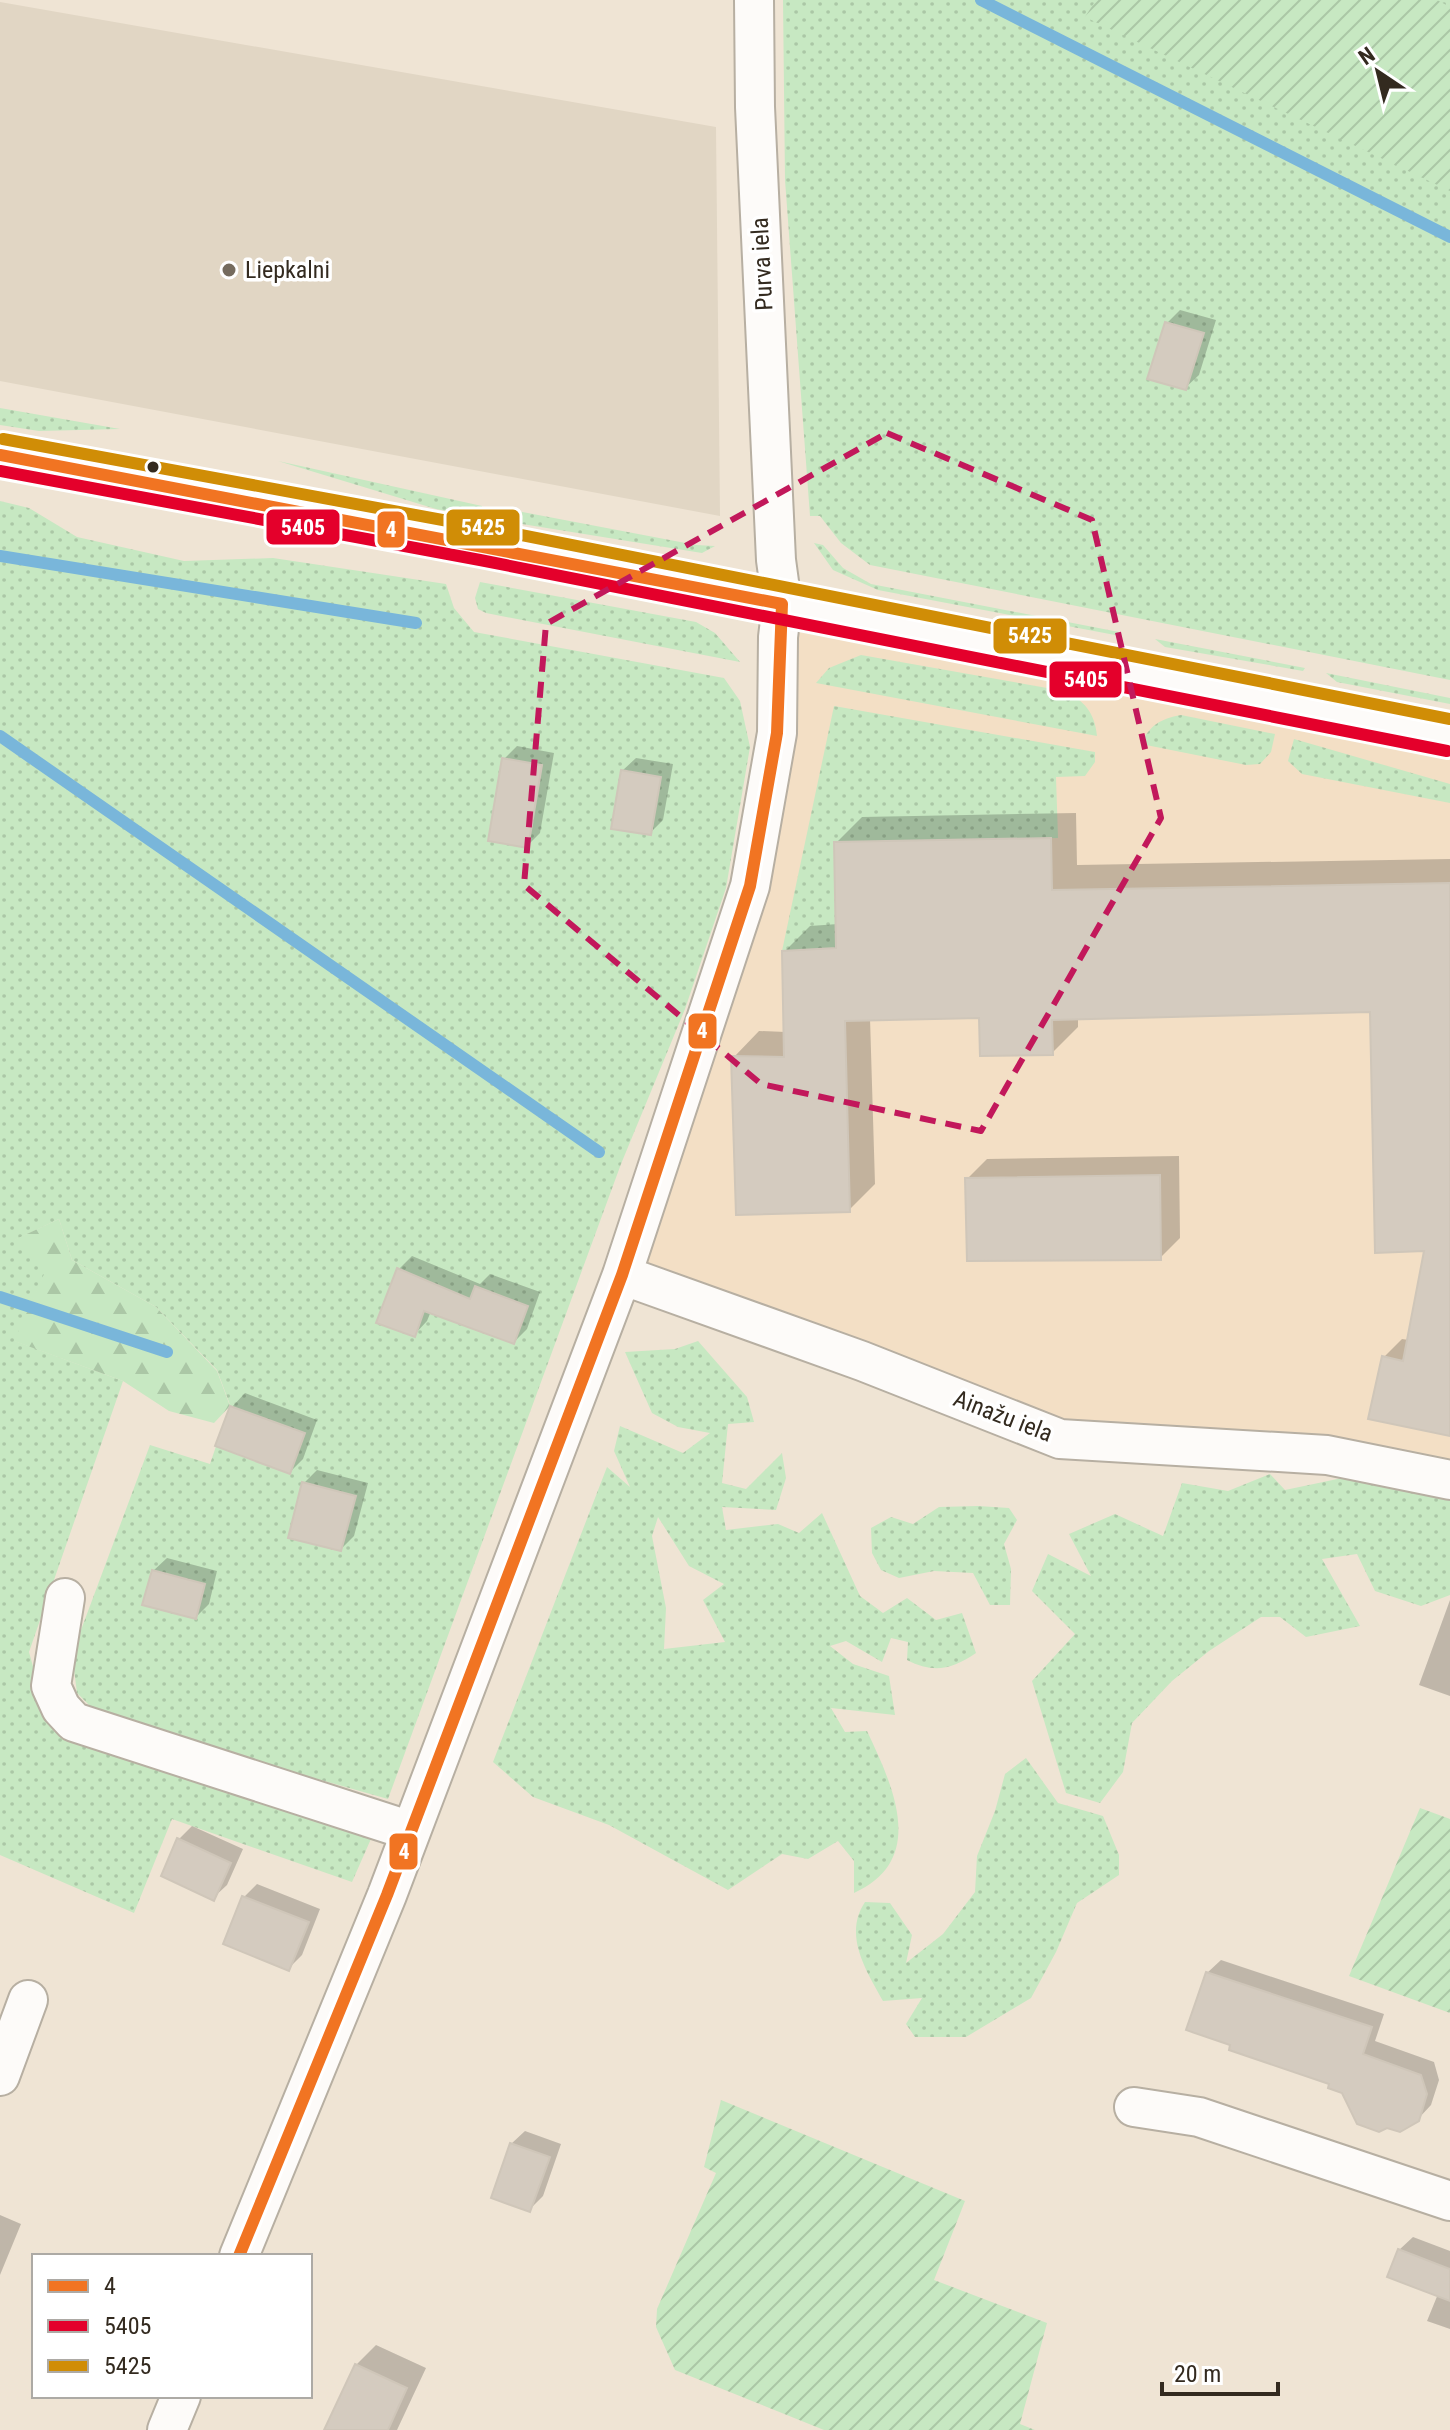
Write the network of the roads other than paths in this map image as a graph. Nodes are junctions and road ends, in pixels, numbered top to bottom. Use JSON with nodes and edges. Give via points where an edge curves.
{"nodes":[{"id":1,"x":754,"y":0,"type":"edge"},
{"id":2,"x":0,"y":455,"type":"edge"},
{"id":3,"x":782,"y":604,"type":"junction"},
{"id":4,"x":1450,"y":735,"type":"edge"},
{"id":5,"x":622,"y":1275,"type":"junction"},
{"id":6,"x":1450,"y":1480,"type":"edge"},
{"id":7,"x":65,"y":1598,"type":"dead end"},
{"id":8,"x":411,"y":1831,"type":"junction"},
{"id":9,"x":28,"y":2000,"type":"dead end"},
{"id":10,"x":0,"y":2076,"type":"edge"},
{"id":11,"x":1134,"y":2107,"type":"dead end"},
{"id":12,"x":1450,"y":2201,"type":"edge"},
{"id":13,"x":240,"y":2254,"type":"edge"},
{"id":14,"x":180,"y":2398,"type":"edge"},
{"id":15,"x":167,"y":2430,"type":"edge"}],
"edges":[{"from":1,"to":3,"type":"street","name":"Purva iela","via":[[755,123]]},
{"from":2,"to":3,"type":"main road"},
{"from":3,"to":4,"type":"main road"},
{"from":3,"to":5,"type":"street","name":"Purva iela","via":[[777,733],[750,886]]},
{"from":5,"to":6,"type":"street","name":"Ainažu iela","via":[[1060,1439],[1327,1455]]},
{"from":5,"to":8,"type":"street","name":"Purva iela"},
{"from":7,"to":8,"type":"street","via":[[51,1686],[74,1722]]},
{"from":8,"to":13,"type":"street","name":"Purva iela"},
{"from":9,"to":10,"type":"street"},
{"from":11,"to":12,"type":"street","via":[[1199,2117]]},
{"from":14,"to":15,"type":"street"}]}
